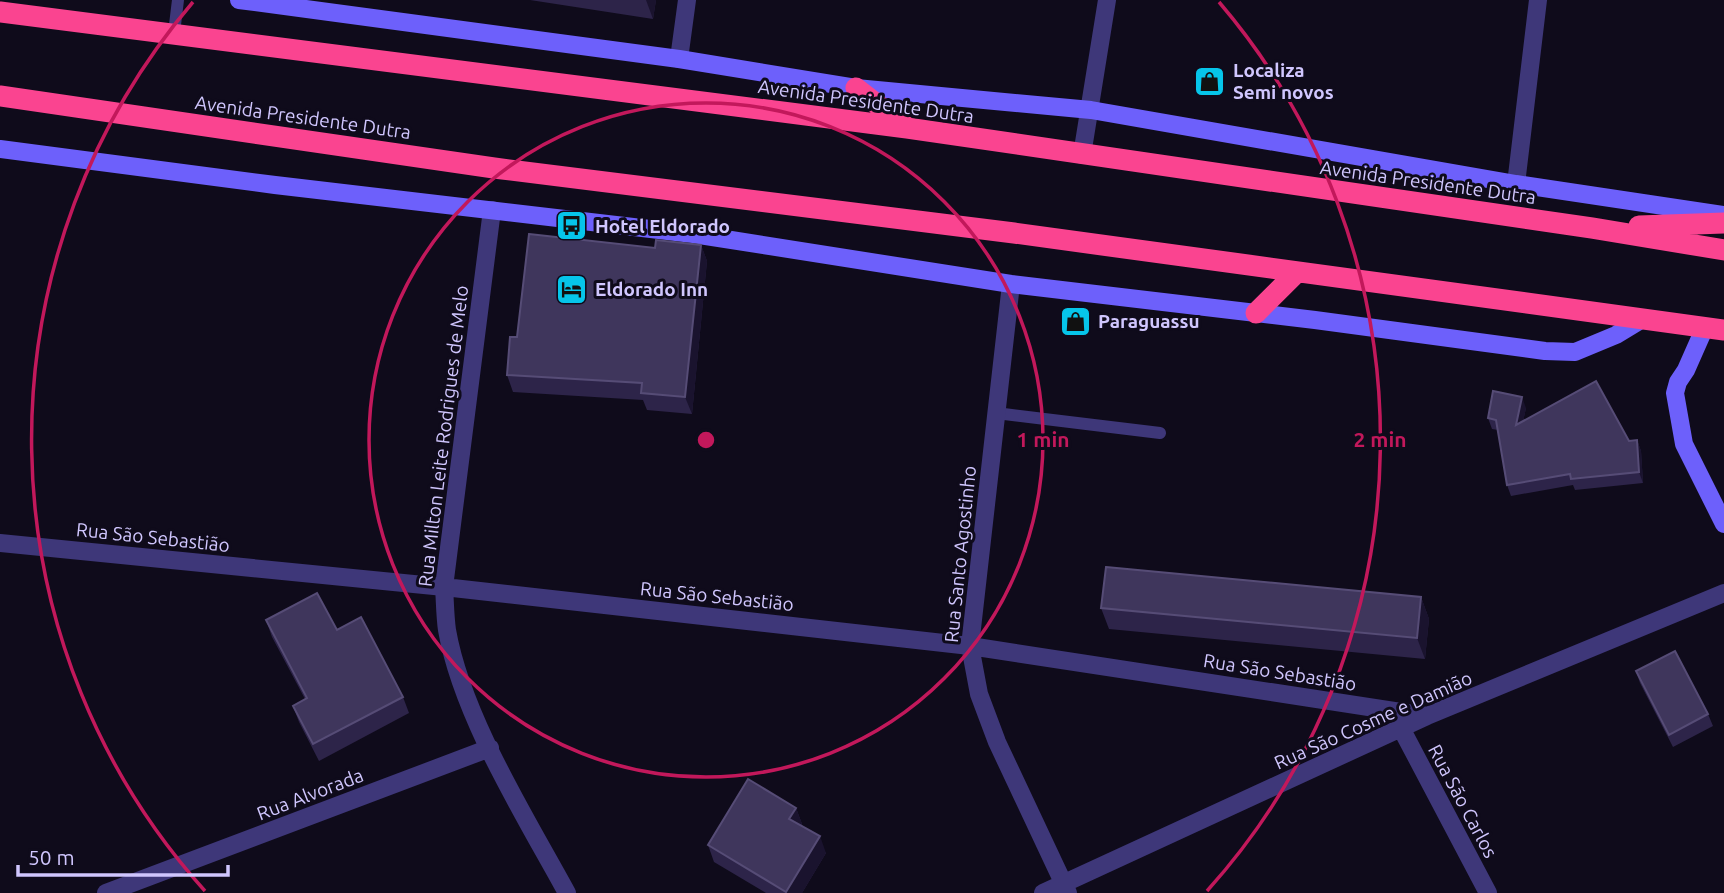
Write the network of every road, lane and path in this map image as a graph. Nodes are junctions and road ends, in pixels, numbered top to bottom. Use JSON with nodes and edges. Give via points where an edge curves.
{"nodes":[{"id":1,"x":178,"y":0,"type":"edge"},
{"id":2,"x":239,"y":0,"type":"edge"},
{"id":3,"x":687,"y":0,"type":"edge"},
{"id":4,"x":1107,"y":0,"type":"edge"},
{"id":5,"x":1538,"y":0,"type":"edge"},
{"id":6,"x":0,"y":12,"type":"edge"},
{"id":7,"x":174,"y":33,"type":"junction"},
{"id":8,"x":679,"y":59,"type":"junction"},
{"id":9,"x":856,"y":88,"type":"junction"},
{"id":10,"x":0,"y":96,"type":"edge"},
{"id":11,"x":1091,"y":110,"type":"junction"},
{"id":12,"x":906,"y":128,"type":"junction"},
{"id":13,"x":0,"y":149,"type":"edge"},
{"id":14,"x":1082,"y":155,"type":"junction"},
{"id":15,"x":1516,"y":184,"type":"junction"},
{"id":16,"x":492,"y":210,"type":"junction"},
{"id":17,"x":1724,"y":215,"type":"edge"},
{"id":18,"x":1724,"y":223,"type":"edge"},
{"id":19,"x":1592,"y":228,"type":"junction"},
{"id":20,"x":1724,"y":250,"type":"edge"},
{"id":21,"x":1297,"y":272,"type":"junction"},
{"id":22,"x":1011,"y":284,"type":"junction"},
{"id":23,"x":1256,"y":313,"type":"junction"},
{"id":24,"x":1644,"y":318,"type":"junction"},
{"id":25,"x":1714,"y":328,"type":"edge"},
{"id":26,"x":996,"y":413,"type":"junction"},
{"id":27,"x":1160,"y":433,"type":"dead end"},
{"id":28,"x":1724,"y":524,"type":"edge"},
{"id":29,"x":0,"y":543,"type":"edge"},
{"id":30,"x":444,"y":587,"type":"junction"},
{"id":31,"x":1724,"y":593,"type":"edge"},
{"id":32,"x":970,"y":646,"type":"junction"},
{"id":33,"x":1427,"y":716,"type":"junction"},
{"id":34,"x":1401,"y":728,"type":"junction"},
{"id":35,"x":490,"y":748,"type":"junction"},
{"id":36,"x":1066,"y":889,"type":"edge"},
{"id":37,"x":106,"y":893,"type":"edge"},
{"id":38,"x":567,"y":893,"type":"edge"},
{"id":39,"x":1043,"y":893,"type":"edge"},
{"id":40,"x":1488,"y":893,"type":"edge"}],
"edges":[{"from":1,"to":7,"type":"lane"},
{"from":2,"to":8,"type":"street","name":"Avenida Presidente Dutra"},
{"from":3,"to":8,"type":"street"},
{"from":4,"to":11,"type":"street"},
{"from":5,"to":15,"type":"street"},
{"from":6,"to":7,"type":"highway","name":"Avenida Presidente Dutra"},
{"from":7,"to":12,"type":"highway","name":"Avenida Presidente Dutra"},
{"from":8,"to":9,"type":"street","name":"Avenida Presidente Dutra"},
{"from":9,"to":11,"type":"street","name":"Avenida Presidente Dutra"},
{"from":9,"to":12,"type":"highway"},
{"from":10,"to":21,"type":"highway","name":"Avenida Presidente Dutra","via":[[494,168]]},
{"from":11,"to":14,"type":"street"},
{"from":11,"to":15,"type":"street","name":"Avenida Presidente Dutra"},
{"from":12,"to":14,"type":"highway","name":"Avenida Presidente Dutra"},
{"from":13,"to":16,"type":"street"},
{"from":14,"to":19,"type":"highway","name":"Avenida Presidente Dutra"},
{"from":15,"to":17,"type":"street","name":"Avenida Presidente Dutra"},
{"from":16,"to":22,"type":"street","via":[[693,234]]},
{"from":16,"to":30,"type":"street","name":"Rua Milton Leite Rodrigues de Melo"},
{"from":18,"to":19,"type":"highway"},
{"from":19,"to":20,"type":"highway","name":"Avenida Presidente Dutra"},
{"from":21,"to":23,"type":"highway"},
{"from":21,"to":24,"type":"highway","name":"Avenida Presidente Dutra"},
{"from":22,"to":23,"type":"street"},
{"from":22,"to":26,"type":"street","name":"Rua Santo Agostinho"},
{"from":23,"to":24,"type":"street","via":[[1575,352]]},
{"from":24,"to":25,"type":"highway","name":"Avenida Presidente Dutra"},
{"from":25,"to":28,"type":"street","via":[[1675,393],[1684,444]]},
{"from":26,"to":27,"type":"lane"},
{"from":26,"to":32,"type":"street","name":"Rua Santo Agostinho"},
{"from":29,"to":30,"type":"street","name":"Rua São Sebastião"},
{"from":30,"to":32,"type":"street","name":"Rua São Sebastião"},
{"from":30,"to":35,"type":"street","name":"Rua Milton Leite Rodrigues de Melo","via":[[447,630],[462,683]]},
{"from":31,"to":33,"type":"street","name":"Rua São Cosme e Damião"},
{"from":32,"to":33,"type":"street","name":"Rua São Sebastião"},
{"from":32,"to":36,"type":"street","name":"Rua Santo Agostinho","via":[[979,694],[997,742]]},
{"from":33,"to":34,"type":"street","name":"Rua São Cosme e Damião"},
{"from":34,"to":36,"type":"street","name":"Rua São Cosme e Damião"},
{"from":34,"to":40,"type":"street","name":"Rua São Carlos"},
{"from":35,"to":37,"type":"street","name":"Rua Alvorada"},
{"from":35,"to":38,"type":"street","name":"Rua Milton Leite Rodrigues de Melo"},
{"from":36,"to":39,"type":"street","name":"Rua São Cosme e Damião"}]}
